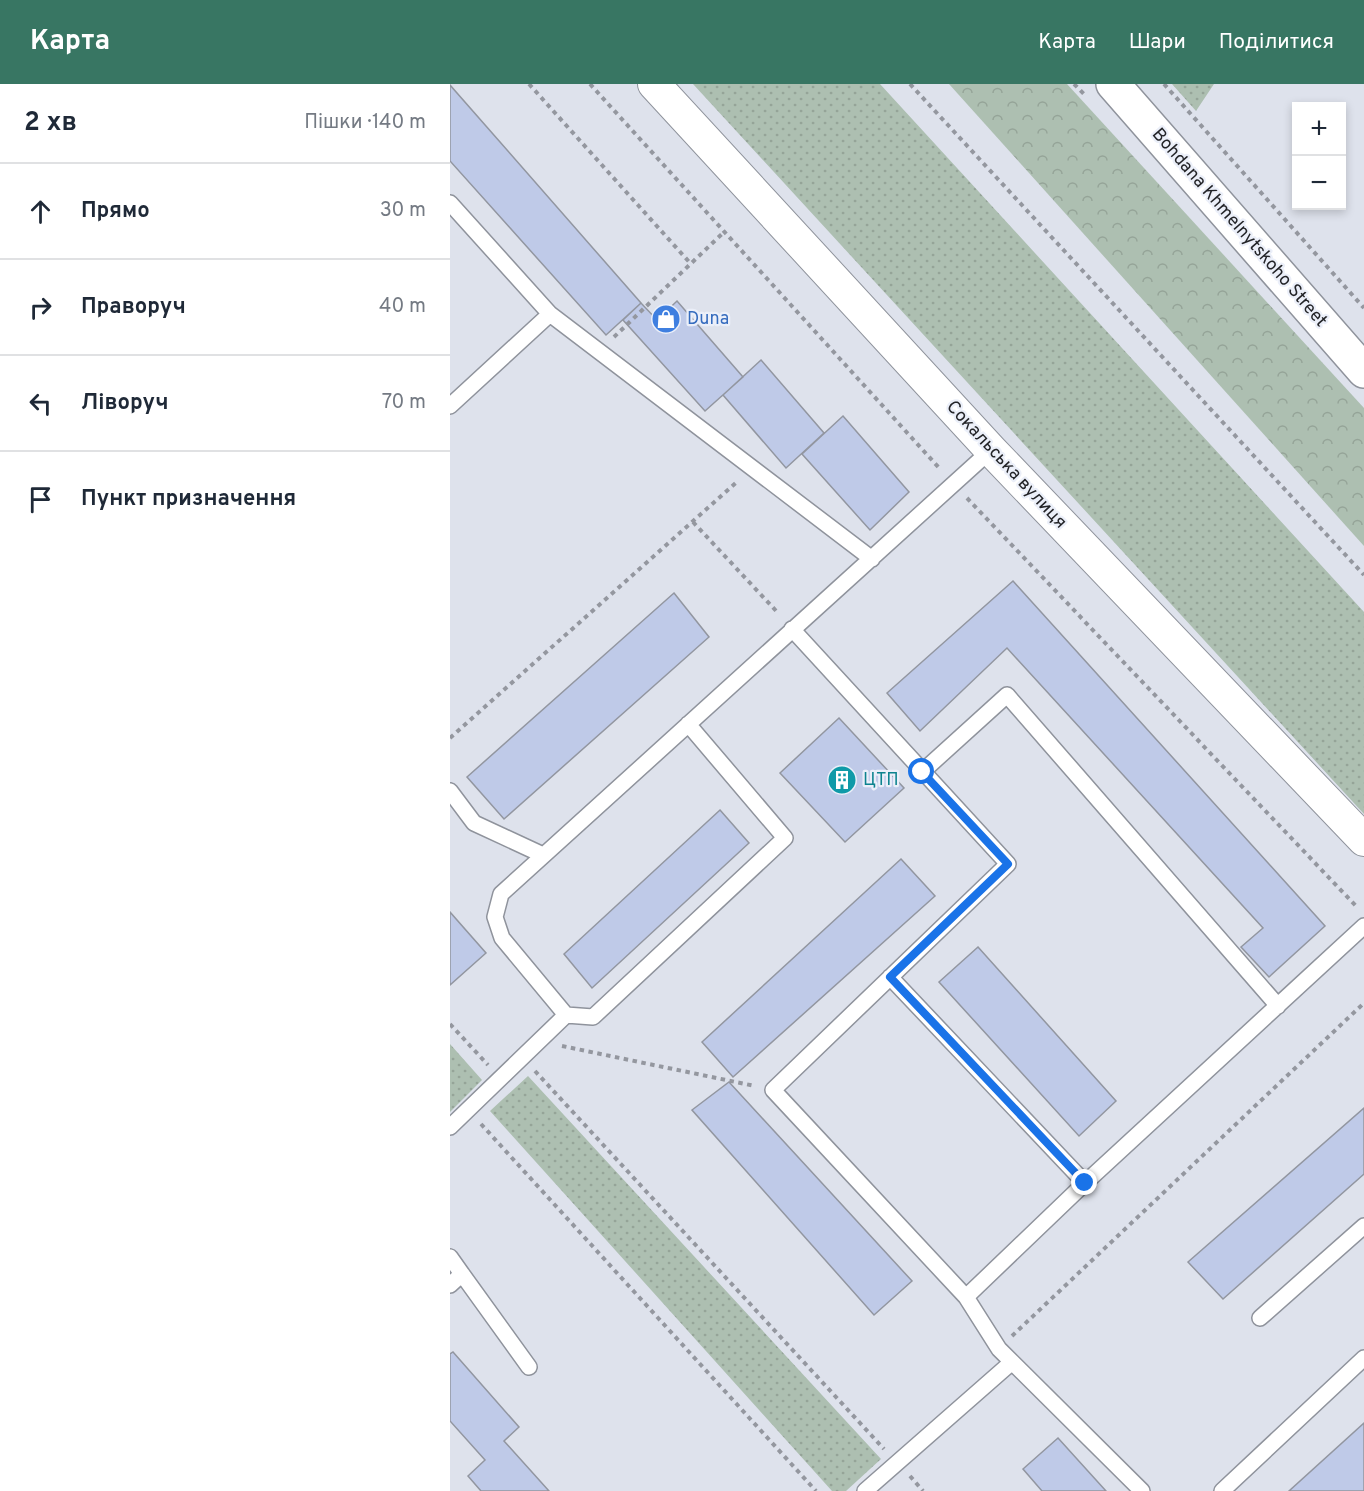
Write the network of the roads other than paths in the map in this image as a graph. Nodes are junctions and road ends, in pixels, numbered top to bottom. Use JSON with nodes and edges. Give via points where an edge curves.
{"nodes":[{"id":1,"x":654,"y":84,"type":"edge"},
{"id":2,"x":1113,"y":84,"type":"edge"},
{"id":3,"x":450,"y":203,"type":"edge"},
{"id":4,"x":550,"y":314,"type":"junction"},
{"id":5,"x":1363,"y":368,"type":"edge"},
{"id":6,"x":450,"y":406,"type":"edge"},
{"id":7,"x":991,"y":450,"type":"junction"},
{"id":8,"x":872,"y":559,"type":"junction"},
{"id":9,"x":792,"y":629,"type":"junction"},
{"id":10,"x":688,"y":724,"type":"junction"},
{"id":11,"x":922,"y":772,"type":"junction"},
{"id":12,"x":450,"y":791,"type":"edge"},
{"id":13,"x":1364,"y":840,"type":"edge"},
{"id":14,"x":543,"y":855,"type":"junction"},
{"id":15,"x":1364,"y":926,"type":"edge"},
{"id":16,"x":890,"y":977,"type":"junction"},
{"id":17,"x":1278,"y":1006,"type":"junction"},
{"id":18,"x":566,"y":1015,"type":"junction"},
{"id":19,"x":450,"y":1126,"type":"edge"},
{"id":20,"x":1085,"y":1183,"type":"junction"},
{"id":21,"x":1364,"y":1226,"type":"edge"},
{"id":22,"x":450,"y":1257,"type":"edge"},
{"id":23,"x":462,"y":1274,"type":"junction"},
{"id":24,"x":450,"y":1285,"type":"edge"},
{"id":25,"x":966,"y":1297,"type":"junction"},
{"id":26,"x":1260,"y":1317,"type":"dead end"},
{"id":27,"x":1364,"y":1358,"type":"edge"},
{"id":28,"x":1012,"y":1362,"type":"junction"},
{"id":29,"x":529,"y":1367,"type":"dead end"},
{"id":30,"x":865,"y":1491,"type":"edge"},
{"id":31,"x":1142,"y":1491,"type":"edge"},
{"id":32,"x":1222,"y":1491,"type":"edge"}],
"edges":[{"from":1,"to":7,"type":"street","name":"Сокальська вулиця"},
{"from":2,"to":5,"type":"street","name":"Bohdana Khmelnytskoho Street"},
{"from":3,"to":4,"type":"lane"},
{"from":4,"to":6,"type":"lane"},
{"from":4,"to":8,"type":"lane"},
{"from":7,"to":8,"type":"lane"},
{"from":7,"to":13,"type":"street","name":"Сокальська вулиця"},
{"from":8,"to":9,"type":"lane"},
{"from":9,"to":10,"type":"lane"},
{"from":9,"to":11,"type":"lane"},
{"from":10,"to":14,"type":"lane"},
{"from":10,"to":18,"type":"lane","via":[[785,838],[593,1017]]},
{"from":11,"to":16,"type":"lane","via":[[1008,864]]},
{"from":11,"to":17,"type":"lane","via":[[1007,694]]},
{"from":12,"to":14,"type":"lane","via":[[474,823]]},
{"from":14,"to":18,"type":"lane","via":[[501,894],[495,917],[502,938]]},
{"from":15,"to":17,"type":"lane"},
{"from":16,"to":20,"type":"lane"},
{"from":16,"to":25,"type":"lane","via":[[773,1090]]},
{"from":17,"to":20,"type":"lane"},
{"from":18,"to":19,"type":"lane"},
{"from":20,"to":25,"type":"lane"},
{"from":21,"to":26,"type":"lane"},
{"from":22,"to":23,"type":"lane"},
{"from":23,"to":24,"type":"lane"},
{"from":23,"to":29,"type":"lane"},
{"from":25,"to":28,"type":"lane"},
{"from":27,"to":32,"type":"lane"},
{"from":28,"to":30,"type":"lane"},
{"from":28,"to":31,"type":"lane"}]}
